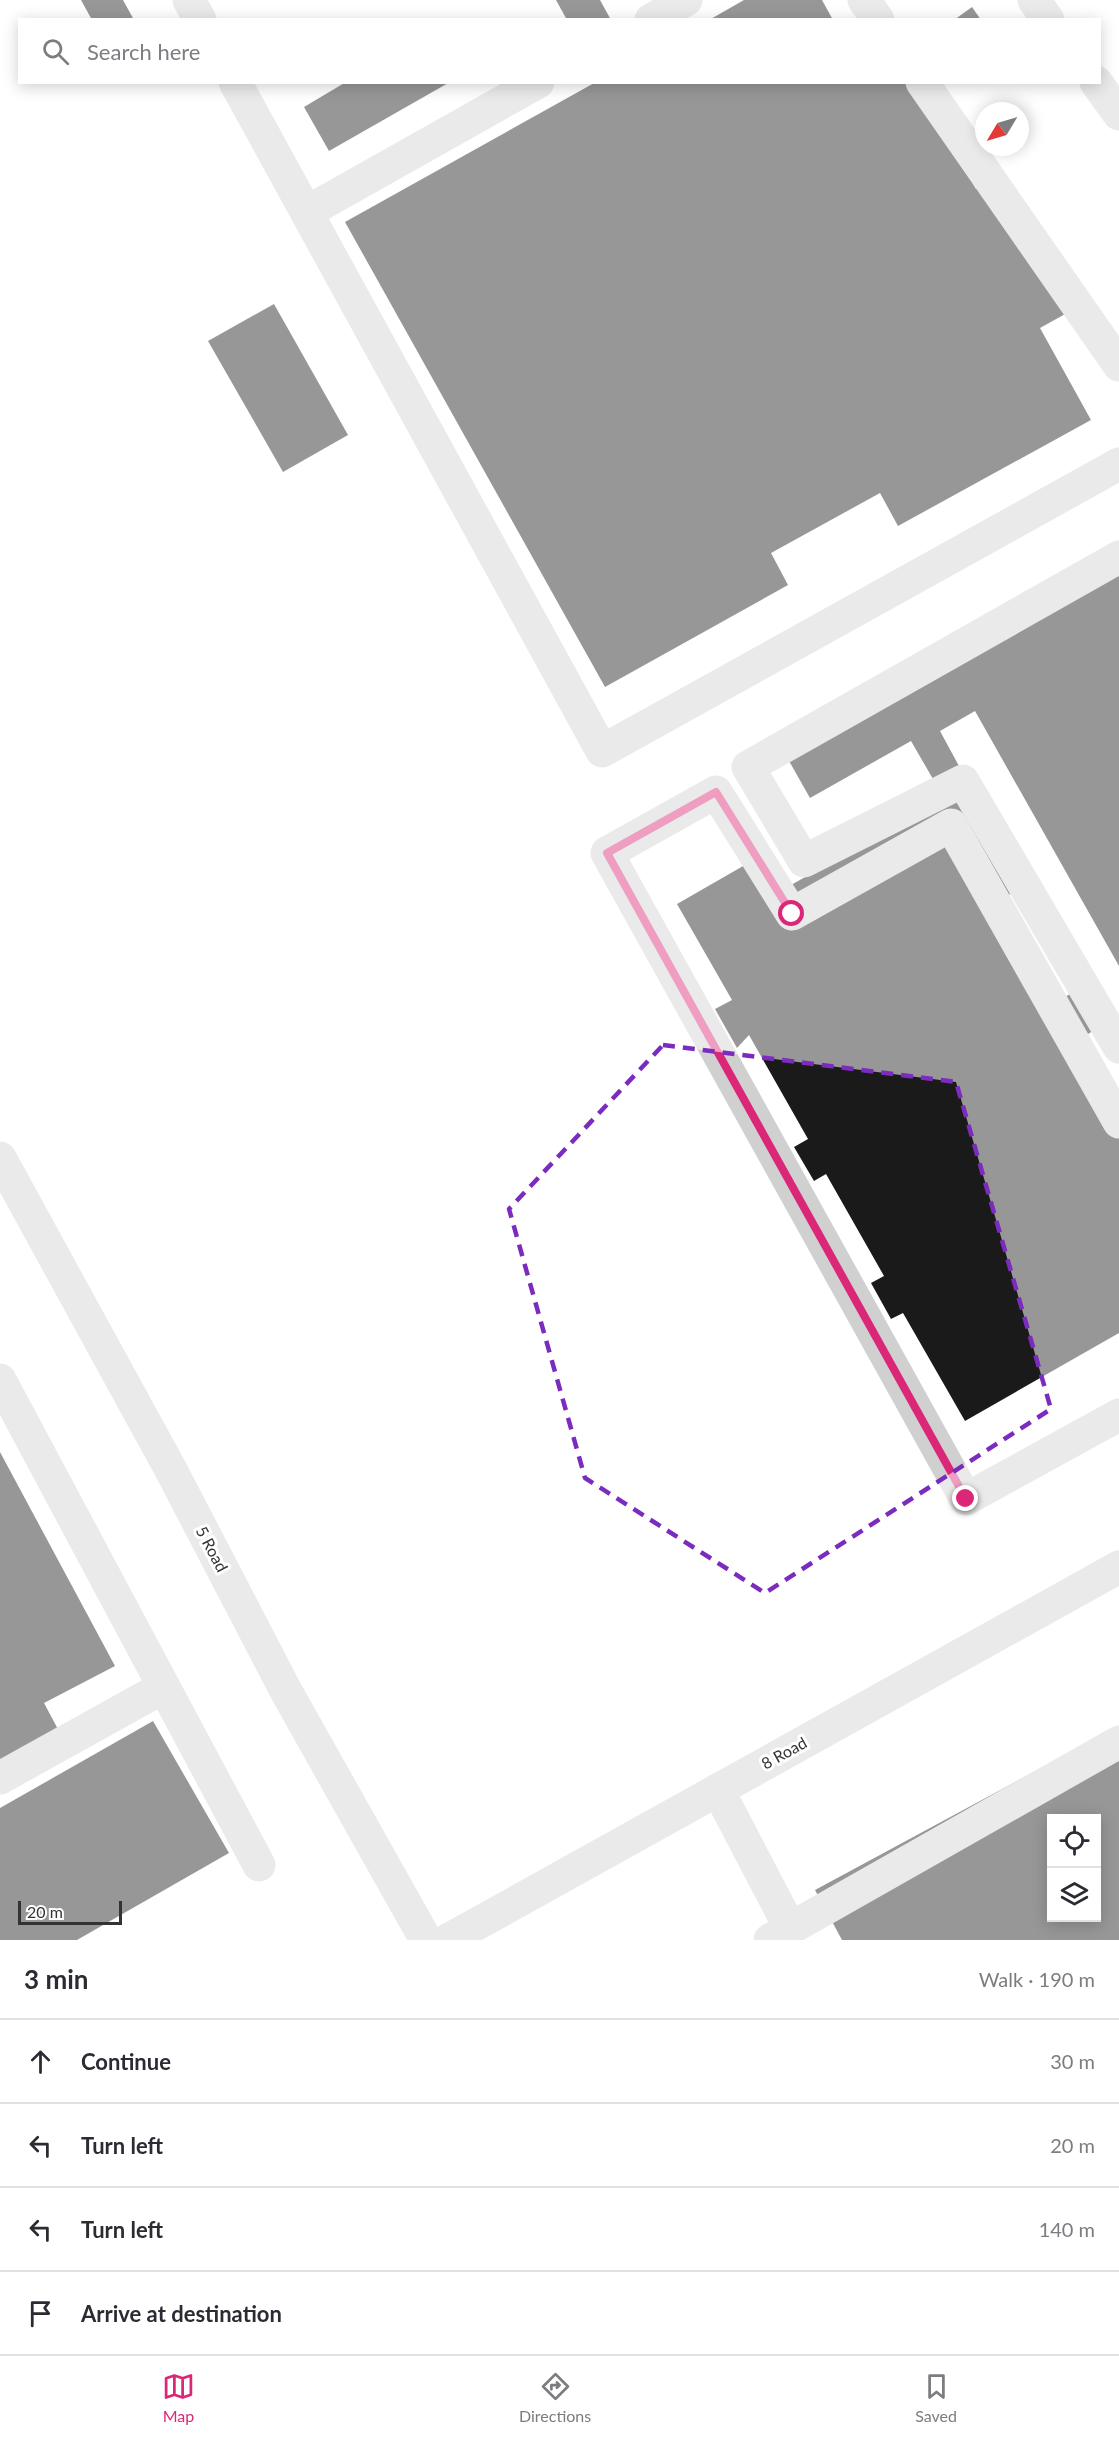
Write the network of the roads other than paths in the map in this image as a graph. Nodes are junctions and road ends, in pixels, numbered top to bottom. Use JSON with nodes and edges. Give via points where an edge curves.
{"nodes":[{"id":1,"x":189,"y":0,"type":"edge"},
{"id":2,"x":686,"y":0,"type":"edge"},
{"id":3,"x":864,"y":0,"type":"edge"},
{"id":4,"x":1034,"y":0,"type":"edge"},
{"id":5,"x":199,"y":18,"type":"edge"},
{"id":6,"x":654,"y":18,"type":"edge"},
{"id":7,"x":877,"y":18,"type":"edge"},
{"id":8,"x":1047,"y":18,"type":"edge"},
{"id":9,"x":236,"y":84,"type":"edge"},
{"id":10,"x":534,"y":84,"type":"edge"},
{"id":11,"x":923,"y":84,"type":"edge"},
{"id":12,"x":1097,"y":84,"type":"edge"},
{"id":13,"x":1119,"y":114,"type":"edge"},
{"id":14,"x":307,"y":212,"type":"junction"},
{"id":15,"x":1119,"y":365,"type":"edge"},
{"id":16,"x":1119,"y":464,"type":"edge"},
{"id":17,"x":1119,"y":557,"type":"edge"},
{"id":18,"x":1119,"y":1047,"type":"edge"},
{"id":19,"x":1119,"y":1122,"type":"edge"},
{"id":20,"x":0,"y":1158,"type":"edge"},
{"id":21,"x":0,"y":1380,"type":"edge"},
{"id":22,"x":1119,"y":1415,"type":"edge"},
{"id":23,"x":1119,"y":1567,"type":"edge"},
{"id":24,"x":162,"y":1688,"type":"junction"},
{"id":25,"x":1119,"y":1742,"type":"edge"},
{"id":26,"x":0,"y":1778,"type":"edge"},
{"id":27,"x":718,"y":1790,"type":"junction"},
{"id":28,"x":259,"y":1865,"type":"dead end"},
{"id":29,"x":780,"y":1934,"type":"edge"},
{"id":30,"x":426,"y":1940,"type":"edge"},
{"id":31,"x":448,"y":1940,"type":"edge"}],
"edges":[{"from":1,"to":5,"type":"street"},
{"from":2,"to":6,"type":"street"},
{"from":3,"to":7,"type":"street"},
{"from":4,"to":8,"type":"street"},
{"from":9,"to":14,"type":"street"},
{"from":10,"to":14,"type":"street"},
{"from":11,"to":15,"type":"street"},
{"from":12,"to":13,"type":"street"},
{"from":14,"to":16,"type":"street","via":[[602,751]]},
{"from":17,"to":18,"type":"street","via":[[748,767],[804,861],[963,781]]},
{"from":19,"to":22,"type":"street","via":[[951,825],[792,914],[716,792],[607,853],[966,1499]]},
{"from":20,"to":30,"type":"street","name":"5 Road","via":[[171,1470],[286,1691]]},
{"from":21,"to":24,"type":"street"},
{"from":23,"to":27,"type":"street","name":"8 Road"},
{"from":24,"to":26,"type":"street"},
{"from":24,"to":28,"type":"street"},
{"from":25,"to":29,"type":"street"},
{"from":27,"to":29,"type":"street"},
{"from":27,"to":31,"type":"street","name":"8 Road"}]}
